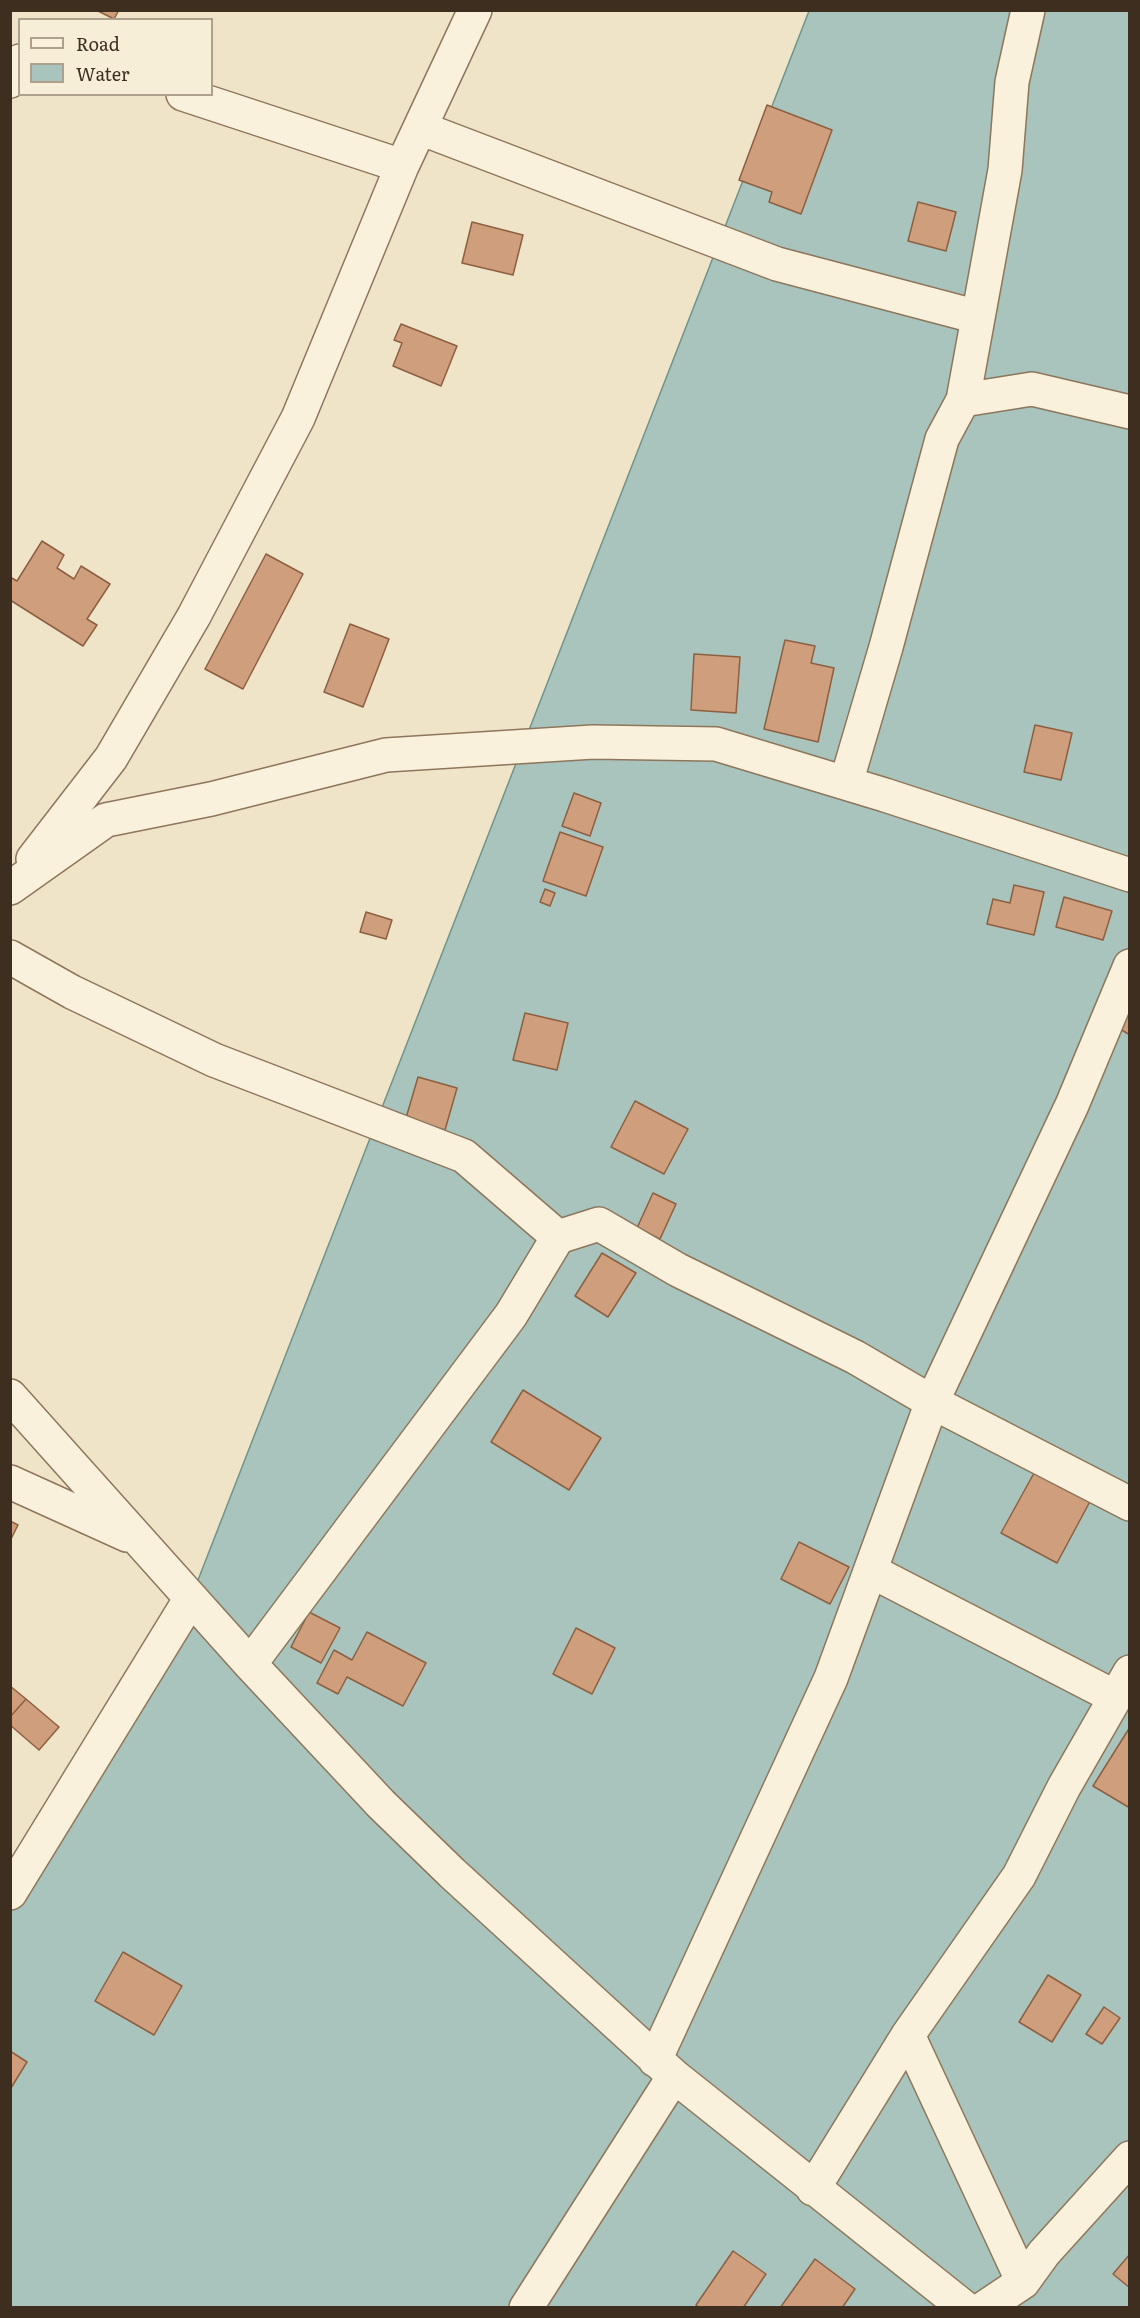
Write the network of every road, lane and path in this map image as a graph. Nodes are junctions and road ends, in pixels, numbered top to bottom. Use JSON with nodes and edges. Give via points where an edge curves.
{"nodes":[{"id":1,"x":475,"y":10,"type":"edge"},
{"id":2,"x":1028,"y":10,"type":"edge"},
{"id":3,"x":18,"y":65,"type":"edge"},
{"id":4,"x":10,"y":81,"type":"edge"},
{"id":5,"x":189,"y":96,"type":"edge"},
{"id":6,"x":420,"y":128,"type":"junction"},
{"id":7,"x":402,"y":166,"type":"junction"},
{"id":8,"x":978,"y":317,"type":"junction"},
{"id":9,"x":963,"y":400,"type":"junction"},
{"id":10,"x":1130,"y":412,"type":"edge"},
{"id":11,"x":846,"y":783,"type":"junction"},
{"id":12,"x":1130,"y":875,"type":"edge"},
{"id":13,"x":12,"y":886,"type":"edge"},
{"id":14,"x":10,"y":957,"type":"edge"},
{"id":15,"x":1130,"y":966,"type":"edge"},
{"id":16,"x":558,"y":1237,"type":"junction"},
{"id":17,"x":10,"y":1395,"type":"edge"},
{"id":18,"x":932,"y":1402,"type":"junction"},
{"id":19,"x":10,"y":1482,"type":"edge"},
{"id":20,"x":1130,"y":1504,"type":"edge"},
{"id":21,"x":140,"y":1541,"type":"junction"},
{"id":22,"x":871,"y":1571,"type":"junction"},
{"id":23,"x":191,"y":1598,"type":"junction"},
{"id":24,"x":250,"y":1664,"type":"junction"},
{"id":25,"x":1122,"y":1685,"type":"edge"},
{"id":26,"x":10,"y":1893,"type":"edge"},
{"id":27,"x":908,"y":2035,"type":"junction"},
{"id":28,"x":665,"y":2068,"type":"junction"},
{"id":29,"x":1130,"y":2158,"type":"edge"},
{"id":30,"x":813,"y":2189,"type":"junction"},
{"id":31,"x":1023,"y":2282,"type":"junction"},
{"id":32,"x":526,"y":2307,"type":"edge"},
{"id":33,"x":965,"y":2307,"type":"edge"},
{"id":34,"x":984,"y":2307,"type":"edge"}],
"edges":[{"from":1,"to":6,"type":"street"},
{"from":2,"to":8,"type":"street","via":[[1012,81],[1005,170]]},
{"from":3,"to":4,"type":"street"},
{"from":5,"to":7,"type":"street"},
{"from":6,"to":7,"type":"street"},
{"from":6,"to":8,"type":"street","via":[[777,264]]},
{"from":7,"to":13,"type":"street","via":[[298,418],[194,616],[111,758]]},
{"from":8,"to":9,"type":"street"},
{"from":9,"to":10,"type":"street","via":[[1032,389]]},
{"from":9,"to":11,"type":"street","via":[[942,439]]},
{"from":11,"to":12,"type":"street"},
{"from":11,"to":13,"type":"street","via":[[716,744],[593,742],[386,755],[211,799],[106,820]]},
{"from":14,"to":16,"type":"street","via":[[72,992],[214,1060],[464,1156]]},
{"from":15,"to":18,"type":"street","via":[[1072,1105]]},
{"from":16,"to":18,"type":"street","via":[[599,1224],[678,1270],[855,1357]]},
{"from":16,"to":24,"type":"street","via":[[511,1315]]},
{"from":17,"to":21,"type":"street"},
{"from":18,"to":20,"type":"street"},
{"from":18,"to":22,"type":"street"},
{"from":19,"to":21,"type":"street"},
{"from":21,"to":23,"type":"street"},
{"from":22,"to":25,"type":"street"},
{"from":22,"to":28,"type":"street","via":[[831,1678]]},
{"from":23,"to":24,"type":"street"},
{"from":23,"to":26,"type":"street"},
{"from":24,"to":28,"type":"street","via":[[381,1804]]},
{"from":25,"to":27,"type":"street","via":[[1019,1876]]},
{"from":27,"to":30,"type":"street"},
{"from":27,"to":31,"type":"street"},
{"from":28,"to":30,"type":"street"},
{"from":28,"to":32,"type":"street"},
{"from":29,"to":31,"type":"street","via":[[1044,2253]]},
{"from":30,"to":33,"type":"street"},
{"from":31,"to":34,"type":"street"}]}
